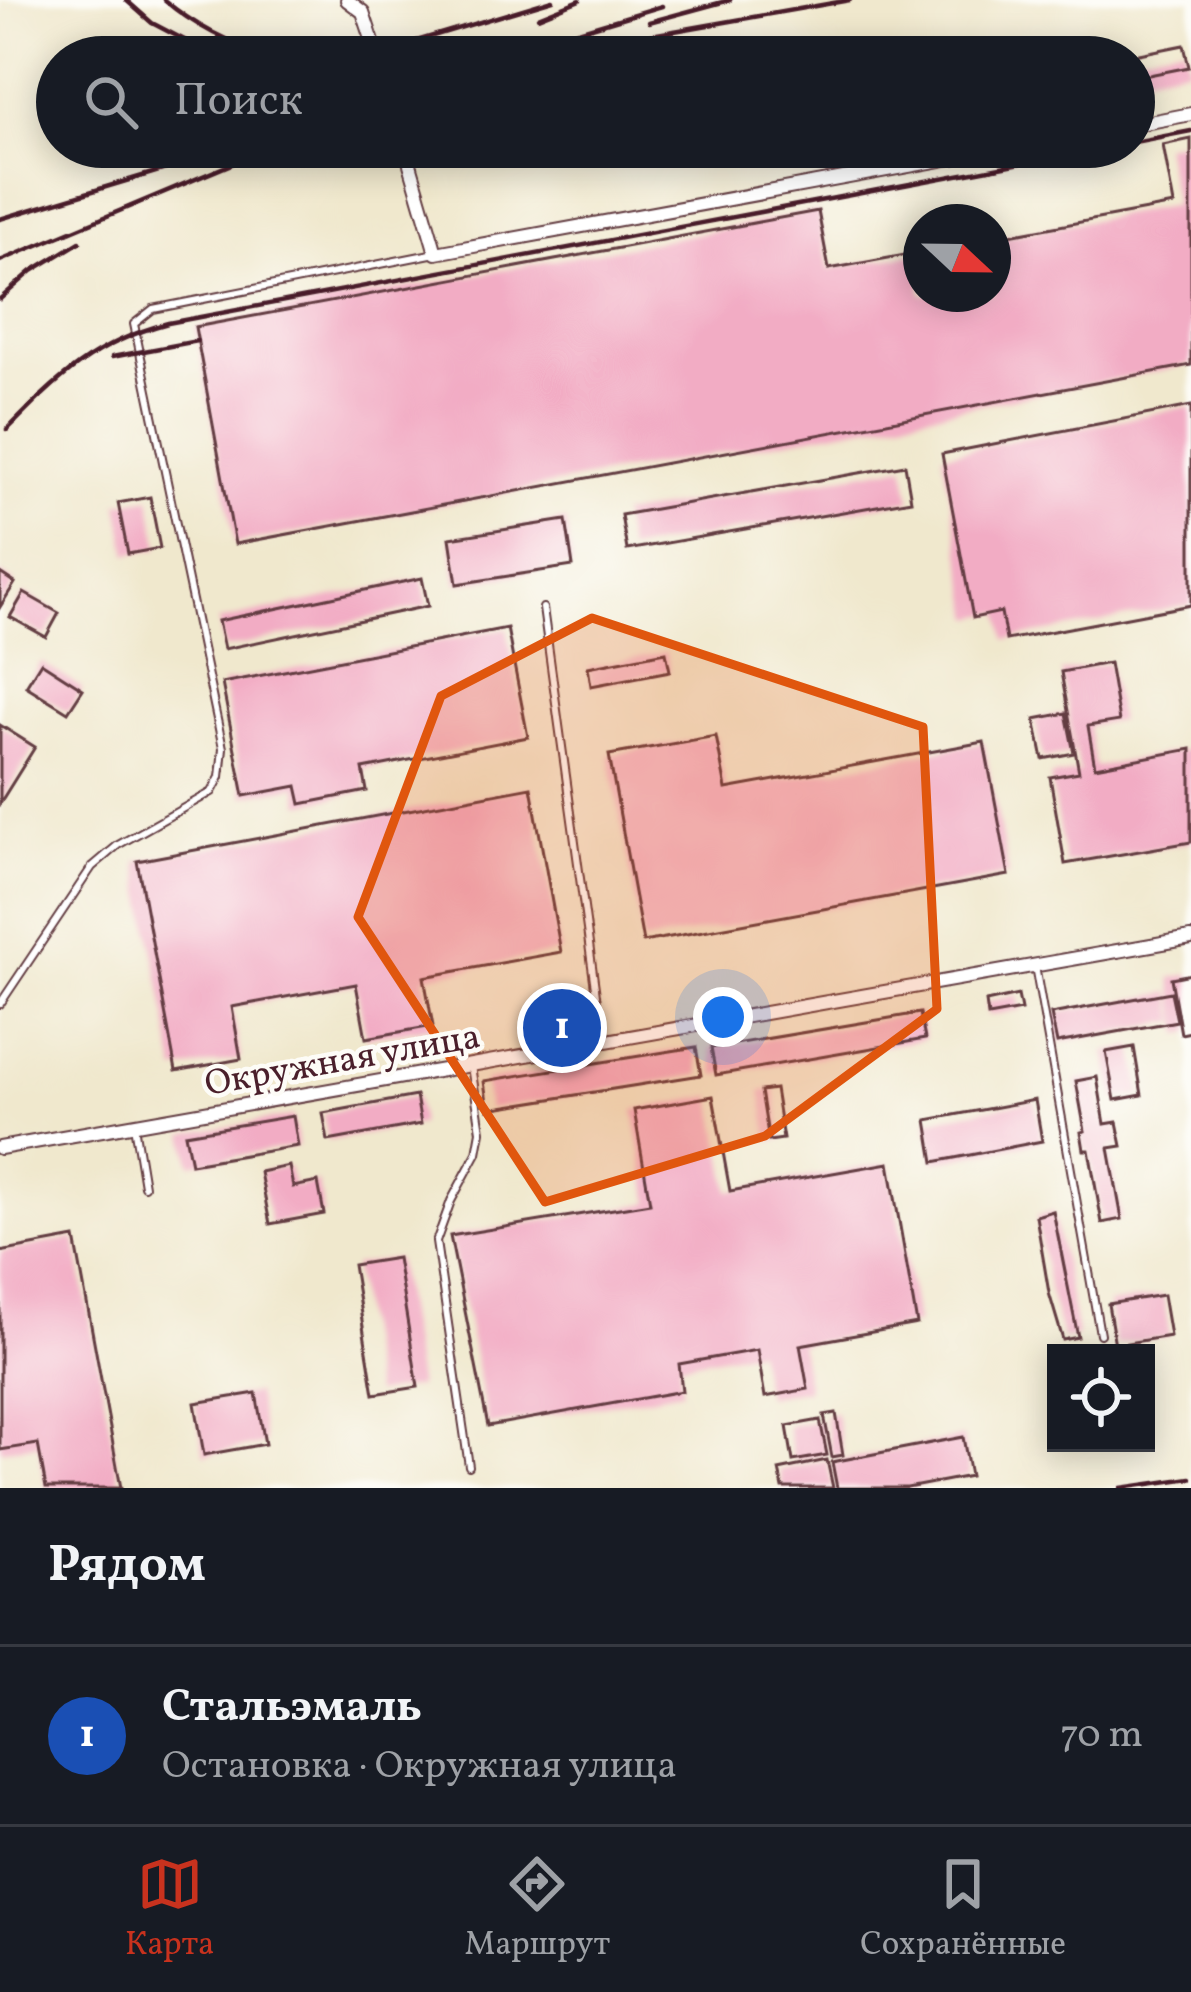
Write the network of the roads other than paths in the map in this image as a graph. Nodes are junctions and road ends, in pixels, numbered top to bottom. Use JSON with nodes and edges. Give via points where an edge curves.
{"nodes":[{"id":1,"x":347,"y":0,"type":"edge"},
{"id":2,"x":371,"y":36,"type":"edge"},
{"id":3,"x":1191,"y":114,"type":"edge"},
{"id":4,"x":1155,"y":120,"type":"edge"},
{"id":5,"x":411,"y":168,"type":"edge"},
{"id":6,"x":898,"y":168,"type":"edge"},
{"id":7,"x":436,"y":253,"type":"junction"},
{"id":8,"x":543,"y":608,"type":"dead end"},
{"id":9,"x":1191,"y":938,"type":"edge"},
{"id":10,"x":1035,"y":966,"type":"junction"},
{"id":11,"x":0,"y":1004,"type":"edge"},
{"id":12,"x":603,"y":1043,"type":"junction"},
{"id":13,"x":471,"y":1066,"type":"junction"},
{"id":14,"x":134,"y":1125,"type":"junction"},
{"id":15,"x":0,"y":1148,"type":"edge"},
{"id":16,"x":144,"y":1186,"type":"dead end"},
{"id":17,"x":1100,"y":1334,"type":"dead end"},
{"id":18,"x":469,"y":1466,"type":"dead end"}],
"edges":[{"from":1,"to":2,"type":"street","via":[[363,12]]},
{"from":3,"to":4,"type":"street"},
{"from":5,"to":7,"type":"street"},
{"from":6,"to":7,"type":"street"},
{"from":7,"to":11,"type":"lane","via":[[153,309],[134,324],[223,748],[220,777],[195,805],[171,812],[92,867]]},
{"from":8,"to":12,"type":"lane"},
{"from":9,"to":10,"type":"street","name":"Окружная улица"},
{"from":10,"to":12,"type":"street","name":"Окружная улица"},
{"from":10,"to":17,"type":"lane"},
{"from":12,"to":13,"type":"street","name":"Окружная улица"},
{"from":13,"to":14,"type":"street","name":"Окружная улица"},
{"from":13,"to":18,"type":"lane","via":[[477,1153],[436,1242]]},
{"from":14,"to":15,"type":"street","name":"Окружная улица"},
{"from":14,"to":16,"type":"lane"}]}
